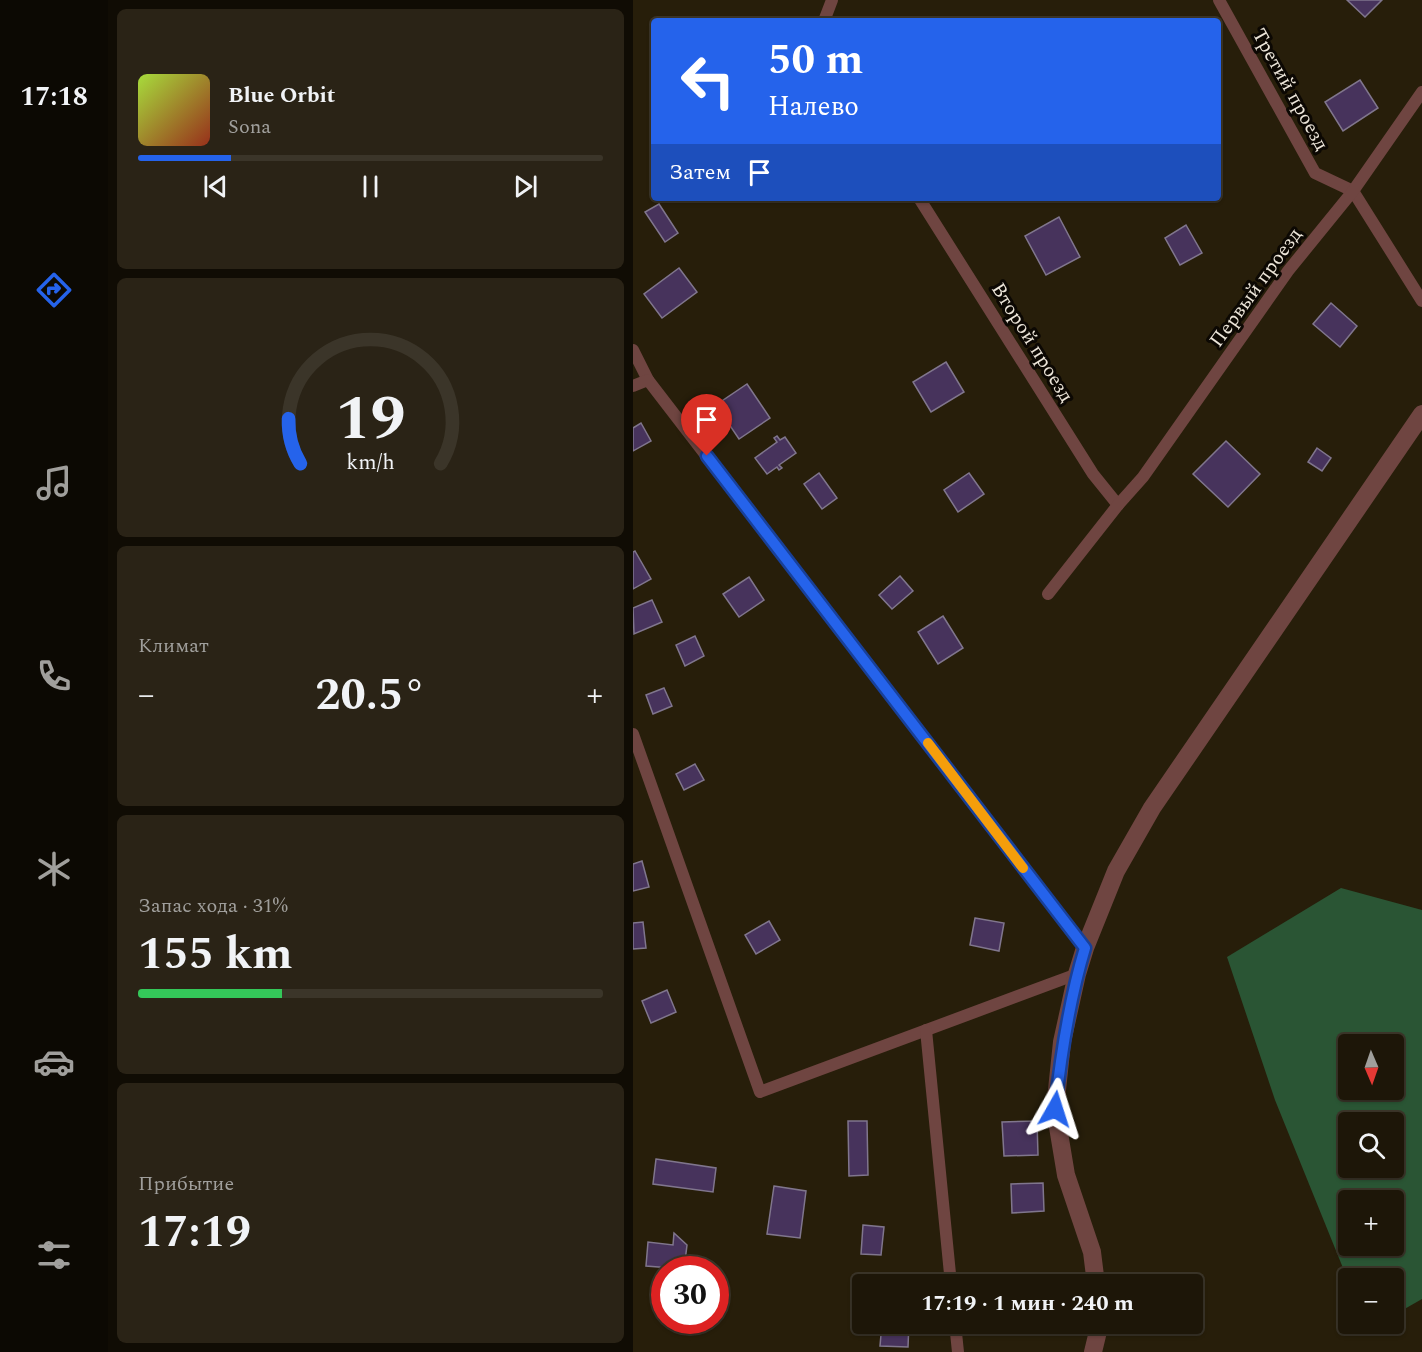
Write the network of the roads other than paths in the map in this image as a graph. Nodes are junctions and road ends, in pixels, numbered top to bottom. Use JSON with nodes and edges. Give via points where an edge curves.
{"nodes":[{"id":1,"x":832,"y":0,"type":"edge"},
{"id":2,"x":1219,"y":0,"type":"edge"},
{"id":3,"x":825,"y":18,"type":"edge"},
{"id":4,"x":1422,"y":92,"type":"edge"},
{"id":5,"x":1353,"y":191,"type":"junction"},
{"id":6,"x":921,"y":201,"type":"edge"},
{"id":7,"x":1422,"y":301,"type":"edge"},
{"id":8,"x":633,"y":350,"type":"edge"},
{"id":9,"x":648,"y":380,"type":"junction"},
{"id":10,"x":633,"y":386,"type":"edge"},
{"id":11,"x":1422,"y":414,"type":"edge"},
{"id":12,"x":1118,"y":505,"type":"junction"},
{"id":13,"x":1048,"y":594,"type":"dead end"},
{"id":14,"x":633,"y":734,"type":"edge"},
{"id":15,"x":1085,"y":948,"type":"junction"},
{"id":16,"x":1077,"y":974,"type":"junction"},
{"id":17,"x":926,"y":1030,"type":"junction"},
{"id":18,"x":950,"y":1274,"type":"edge"},
{"id":19,"x":1095,"y":1274,"type":"edge"},
{"id":20,"x":956,"y":1334,"type":"edge"},
{"id":21,"x":1097,"y":1334,"type":"edge"},
{"id":22,"x":958,"y":1352,"type":"edge"},
{"id":23,"x":1093,"y":1352,"type":"edge"}],
"edges":[{"from":1,"to":3,"type":"lane"},
{"from":2,"to":5,"type":"lane","name":"Третий проезд","via":[[1315,173]]},
{"from":4,"to":5,"type":"lane","name":"Первый проезд"},
{"from":5,"to":7,"type":"lane"},
{"from":5,"to":12,"type":"lane","name":"Первый проезд","via":[[1288,271],[1143,477]]},
{"from":6,"to":12,"type":"lane","name":"Второй проезд","via":[[1093,474]]},
{"from":8,"to":9,"type":"lane"},
{"from":9,"to":10,"type":"lane"},
{"from":9,"to":15,"type":"lane"},
{"from":11,"to":15,"type":"street","via":[[1152,808],[1116,871]]},
{"from":12,"to":13,"type":"lane","name":"Первый проезд"},
{"from":14,"to":17,"type":"lane","via":[[760,1092]]},
{"from":15,"to":16,"type":"street"},
{"from":16,"to":17,"type":"lane"},
{"from":16,"to":19,"type":"street","via":[[1062,1042],[1055,1109],[1066,1175],[1092,1252]]},
{"from":17,"to":18,"type":"lane"},
{"from":20,"to":22,"type":"lane"},
{"from":21,"to":23,"type":"street"}]}
